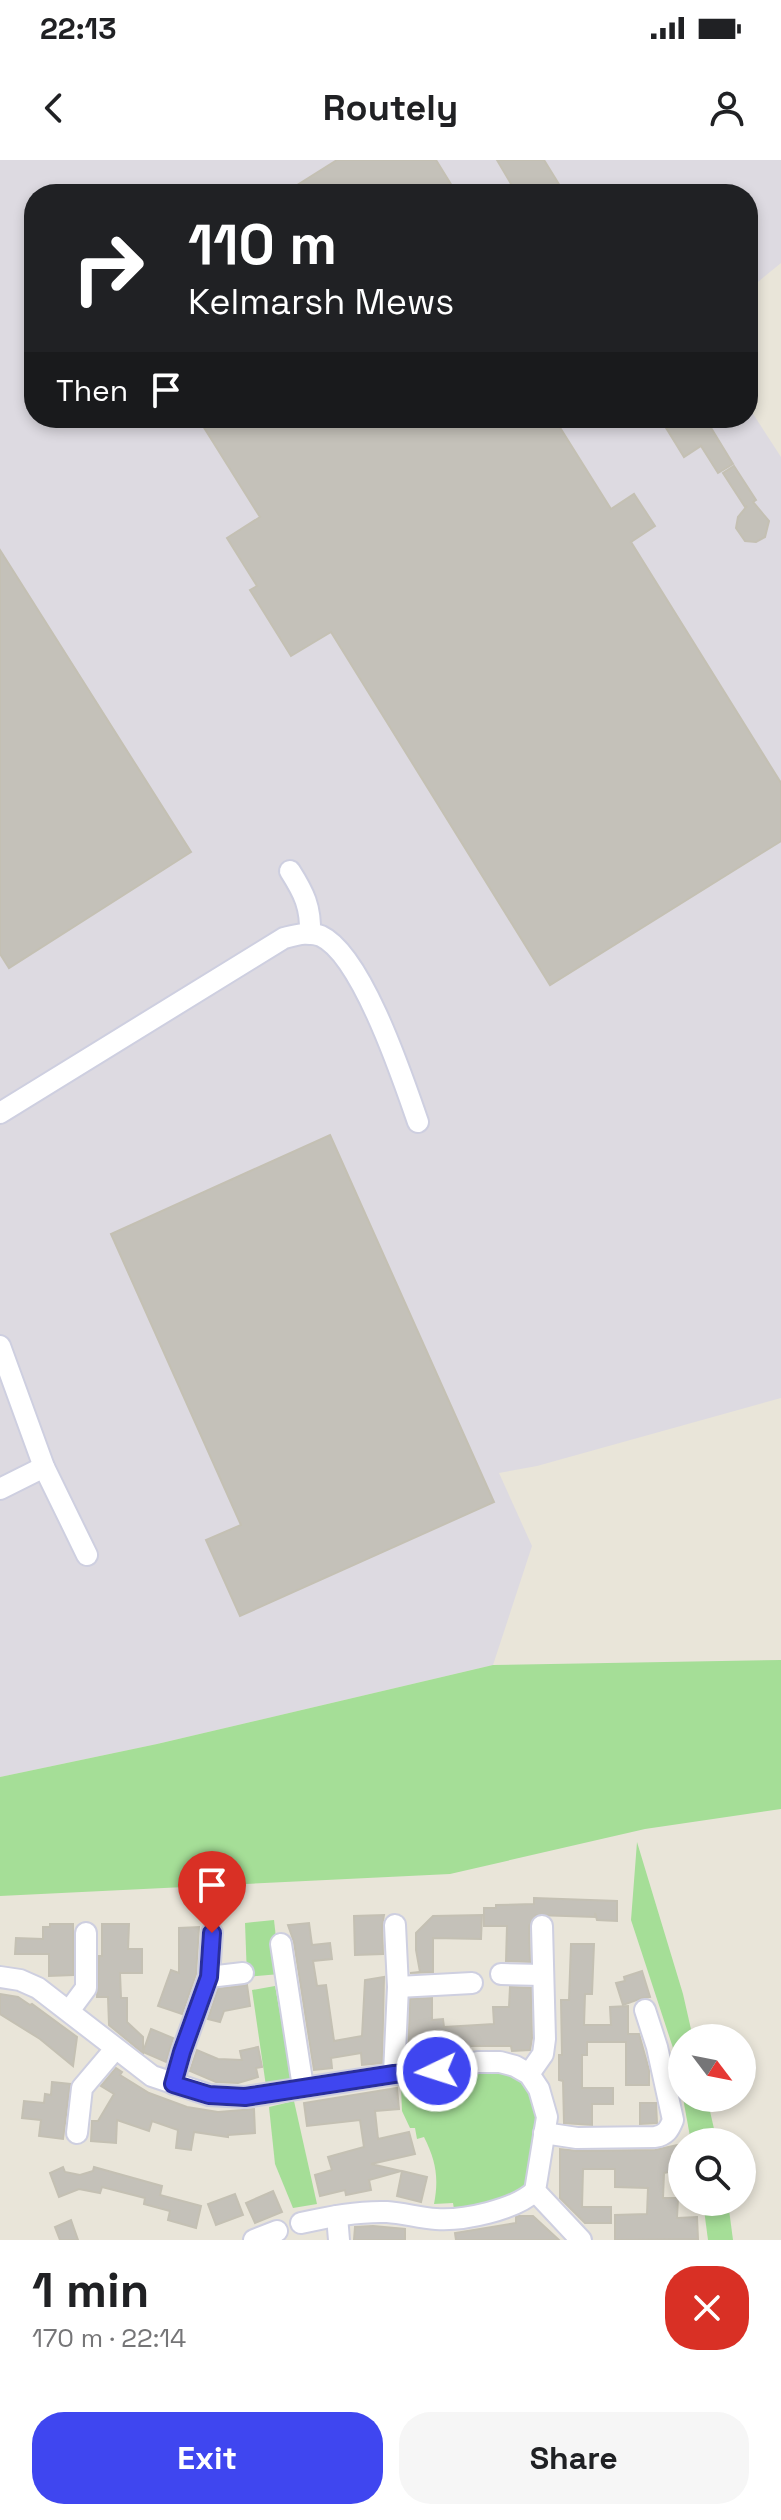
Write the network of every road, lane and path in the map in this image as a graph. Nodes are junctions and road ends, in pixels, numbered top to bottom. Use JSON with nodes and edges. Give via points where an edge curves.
{"nodes":[{"id":1,"x":290,"y":871,"type":"dead end"},
{"id":2,"x":310,"y":934,"type":"junction"},
{"id":3,"x":0,"y":1113,"type":"edge"},
{"id":4,"x":418,"y":1122,"type":"dead end"},
{"id":5,"x":0,"y":1346,"type":"edge"},
{"id":6,"x":44,"y":1467,"type":"junction"},
{"id":7,"x":0,"y":1489,"type":"edge"},
{"id":8,"x":87,"y":1555,"type":"dead end"},
{"id":9,"x":395,"y":1925,"type":"dead end"},
{"id":10,"x":542,"y":1926,"type":"dead end"},
{"id":11,"x":86,"y":1933,"type":"dead end"},
{"id":12,"x":212,"y":1933,"type":"dead end"},
{"id":13,"x":281,"y":1944,"type":"dead end"},
{"id":14,"x":243,"y":1973,"type":"dead end"},
{"id":15,"x":501,"y":1974,"type":"dead end"},
{"id":16,"x":543,"y":1975,"type":"junction"},
{"id":17,"x":0,"y":1977,"type":"edge"},
{"id":18,"x":209,"y":1977,"type":"junction"},
{"id":19,"x":472,"y":1983,"type":"dead end"},
{"id":20,"x":398,"y":1987,"type":"junction"},
{"id":21,"x":645,"y":2010,"type":"dead end"},
{"id":22,"x":69,"y":2011,"type":"junction"},
{"id":23,"x":115,"y":2049,"type":"junction"},
{"id":24,"x":394,"y":2074,"type":"junction"},
{"id":25,"x":529,"y":2074,"type":"junction"},
{"id":26,"x":173,"y":2084,"type":"junction"},
{"id":27,"x":303,"y":2087,"type":"junction"},
{"id":28,"x":77,"y":2133,"type":"dead end"},
{"id":29,"x":544,"y":2133,"type":"junction"},
{"id":30,"x":535,"y":2191,"type":"junction"},
{"id":31,"x":337,"y":2216,"type":"junction"},
{"id":32,"x":301,"y":2223,"type":"dead end"},
{"id":33,"x":277,"y":2231,"type":"dead end"},
{"id":34,"x":254,"y":2240,"type":"edge"},
{"id":35,"x":339,"y":2240,"type":"edge"},
{"id":36,"x":581,"y":2240,"type":"edge"}],
"edges":[{"from":1,"to":2,"type":"street","via":[[307,898]]},
{"from":2,"to":3,"type":"street","via":[[284,938]]},
{"from":2,"to":4,"type":"street","via":[[333,944],[349,962],[390,1045]]},
{"from":5,"to":6,"type":"street"},
{"from":6,"to":7,"type":"street"},
{"from":6,"to":8,"type":"street"},
{"from":9,"to":20,"type":"street"},
{"from":10,"to":16,"type":"street"},
{"from":11,"to":22,"type":"street","via":[[86,1988]]},
{"from":12,"to":18,"type":"street"},
{"from":13,"to":27,"type":"street"},
{"from":14,"to":18,"type":"street"},
{"from":15,"to":16,"type":"street"},
{"from":16,"to":25,"type":"street","via":[[543,2054]]},
{"from":17,"to":22,"type":"street","via":[[38,1988]]},
{"from":18,"to":26,"type":"street"},
{"from":19,"to":20,"type":"street"},
{"from":20,"to":24,"type":"street"},
{"from":21,"to":29,"type":"street","via":[[673,2120],[669,2129],[655,2137]]},
{"from":22,"to":23,"type":"street"},
{"from":23,"to":26,"type":"street","via":[[152,2076]]},
{"from":23,"to":28,"type":"street","via":[[82,2088]]},
{"from":24,"to":25,"type":"street","via":[[489,2061]]},
{"from":24,"to":27,"type":"street"},
{"from":25,"to":29,"type":"street","via":[[545,2102]]},
{"from":26,"to":27,"type":"street","via":[[209,2095],[245,2097]]},
{"from":29,"to":30,"type":"street"},
{"from":30,"to":31,"type":"street","via":[[509,2207],[452,2220],[389,2212]]},
{"from":30,"to":36,"type":"street"},
{"from":31,"to":32,"type":"street"},
{"from":31,"to":35,"type":"street"},
{"from":33,"to":34,"type":"street"}]}
